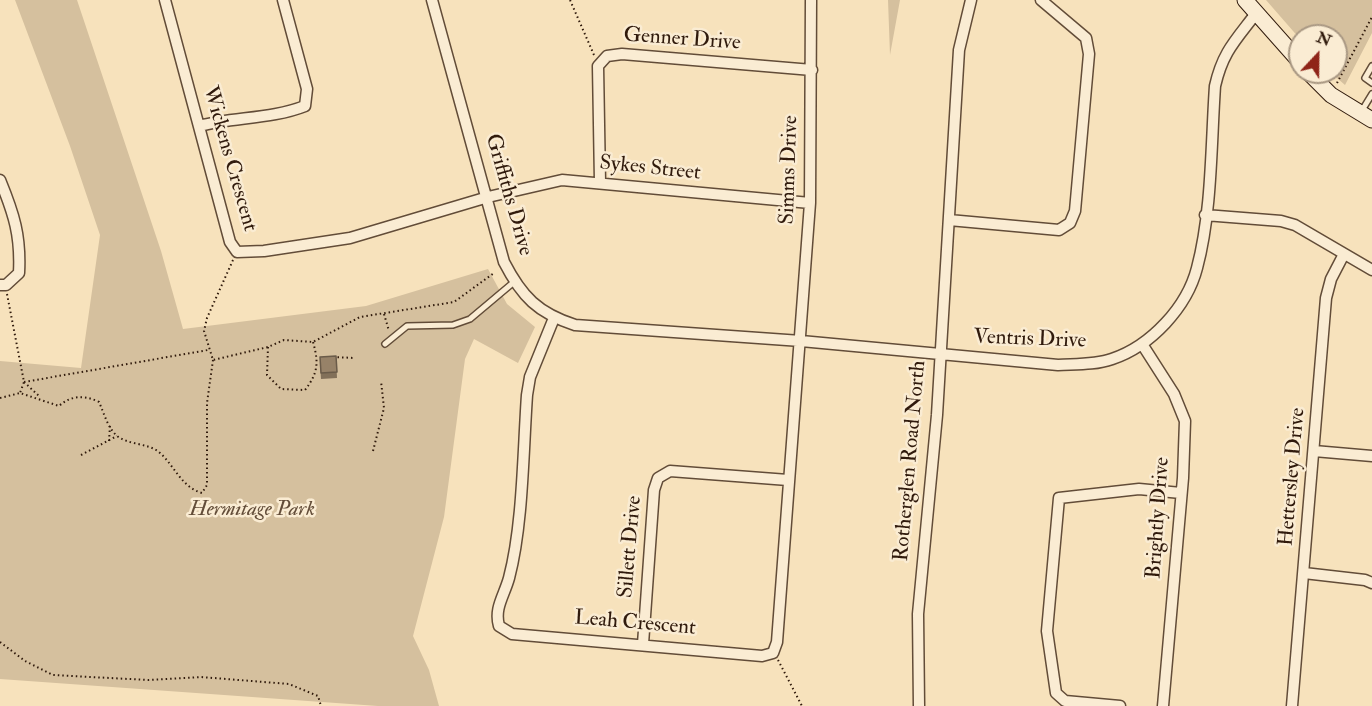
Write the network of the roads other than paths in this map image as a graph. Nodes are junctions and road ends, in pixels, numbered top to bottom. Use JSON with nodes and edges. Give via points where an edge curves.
{"nodes":[{"id":1,"x":165,"y":0,"type":"edge"},
{"id":2,"x":282,"y":0,"type":"edge"},
{"id":3,"x":432,"y":0,"type":"edge"},
{"id":4,"x":811,"y":0,"type":"edge"},
{"id":5,"x":971,"y":0,"type":"edge"},
{"id":6,"x":1041,"y":0,"type":"edge"},
{"id":7,"x":1245,"y":0,"type":"edge"},
{"id":8,"x":1257,"y":12,"type":"junction"},
{"id":9,"x":1288,"y":48,"type":"edge"},
{"id":10,"x":1372,"y":66,"type":"edge"},
{"id":11,"x":812,"y":70,"type":"junction"},
{"id":12,"x":1372,"y":83,"type":"edge"},
{"id":13,"x":1320,"y":84,"type":"edge"},
{"id":14,"x":1372,"y":94,"type":"edge"},
{"id":15,"x":1366,"y":116,"type":"edge"},
{"id":16,"x":199,"y":126,"type":"junction"},
{"id":17,"x":0,"y":180,"type":"edge"},
{"id":18,"x":600,"y":182,"type":"junction"},
{"id":19,"x":488,"y":197,"type":"junction"},
{"id":20,"x":810,"y":203,"type":"junction"},
{"id":21,"x":1205,"y":215,"type":"junction"},
{"id":22,"x":949,"y":220,"type":"junction"},
{"id":23,"x":1344,"y":254,"type":"junction"},
{"id":24,"x":1372,"y":270,"type":"edge"},
{"id":25,"x":514,"y":282,"type":"junction"},
{"id":26,"x":3,"y":285,"type":"edge"},
{"id":27,"x":554,"y":318,"type":"junction"},
{"id":28,"x":801,"y":341,"type":"junction"},
{"id":29,"x":385,"y":344,"type":"dead end"},
{"id":30,"x":1142,"y":344,"type":"junction"},
{"id":31,"x":940,"y":355,"type":"junction"},
{"id":32,"x":1314,"y":452,"type":"junction"},
{"id":33,"x":1372,"y":456,"type":"edge"},
{"id":34,"x":788,"y":480,"type":"junction"},
{"id":35,"x":1181,"y":493,"type":"junction"},
{"id":36,"x":1304,"y":573,"type":"junction"},
{"id":37,"x":1372,"y":584,"type":"edge"},
{"id":38,"x":643,"y":644,"type":"junction"},
{"id":39,"x":919,"y":706,"type":"edge"},
{"id":40,"x":1120,"y":706,"type":"edge"},
{"id":41,"x":1163,"y":706,"type":"edge"},
{"id":42,"x":1292,"y":706,"type":"edge"}],
"edges":[{"from":1,"to":16,"type":"street","name":"Wickens Crescent"},
{"from":2,"to":16,"type":"street","via":[[307,89],[305,106],[288,113],[225,119]]},
{"from":3,"to":19,"type":"street","name":"Griffiths Drive"},
{"from":4,"to":11,"type":"street","name":"Simms Drive"},
{"from":5,"to":22,"type":"street","name":"Rotherglen Road North","via":[[959,50]]},
{"from":6,"to":22,"type":"street","via":[[1086,38],[1089,54],[1075,211],[1070,223],[1059,230]]},
{"from":7,"to":8,"type":"street"},
{"from":8,"to":9,"type":"street"},
{"from":8,"to":21,"type":"street","name":"Ventris Drive","via":[[1226,50],[1215,86]]},
{"from":10,"to":12,"type":"lane","via":[[1365,78]]},
{"from":11,"to":18,"type":"street","name":"Genner Drive","via":[[622,54],[607,56],[598,66]]},
{"from":11,"to":20,"type":"street","name":"Simms Drive"},
{"from":13,"to":15,"type":"street"},
{"from":14,"to":15,"type":"lane"},
{"from":16,"to":19,"type":"street","name":"Wickens Crescent","via":[[230,242],[237,252],[350,238]]},
{"from":17,"to":26,"type":"street","via":[[17,221],[20,253],[19,273]]},
{"from":18,"to":19,"type":"street","name":"Sykes Street","via":[[562,180]]},
{"from":18,"to":20,"type":"street","name":"Sykes Street"},
{"from":19,"to":25,"type":"street","name":"Griffiths Drive","via":[[504,262]]},
{"from":20,"to":28,"type":"street","name":"Simms Drive"},
{"from":21,"to":23,"type":"street","via":[[1281,221]]},
{"from":21,"to":30,"type":"street","name":"Ventris Drive","via":[[1197,269],[1186,295]]},
{"from":22,"to":31,"type":"street","name":"Rotherglen Road North"},
{"from":23,"to":24,"type":"street"},
{"from":23,"to":32,"type":"street","name":"Hettersley Drive","via":[[1326,298]]},
{"from":25,"to":27,"type":"street","name":"Griffiths Drive","via":[[532,304]]},
{"from":25,"to":29,"type":"lane","via":[[470,319],[453,326],[407,326]]},
{"from":27,"to":28,"type":"street","name":"Griffiths Drive","via":[[575,325]]},
{"from":27,"to":38,"type":"street","name":"Leah Crescent","via":[[530,377],[515,545],[509,579],[495,614],[499,626],[512,634]]},
{"from":28,"to":31,"type":"street","name":"Ventris Drive"},
{"from":28,"to":34,"type":"street"},
{"from":30,"to":31,"type":"street","name":"Ventris Drive","via":[[1113,358],[1088,364]]},
{"from":30,"to":35,"type":"street","name":"Brightly Drive","via":[[1174,394],[1185,420]]},
{"from":31,"to":39,"type":"street","name":"Rotherglen Road North","via":[[918,614]]},
{"from":32,"to":33,"type":"street"},
{"from":32,"to":36,"type":"street","name":"Hettersley Drive"},
{"from":34,"to":38,"type":"street","name":"Sillett Drive","via":[[670,471],[658,478]]},
{"from":34,"to":38,"type":"street","name":"Leah Crescent","via":[[777,642],[773,653],[762,656]]},
{"from":35,"to":40,"type":"street","via":[[1139,489],[1059,498],[1047,631],[1056,693],[1065,701]]},
{"from":35,"to":41,"type":"street","name":"Brightly Drive"},
{"from":36,"to":37,"type":"street"},
{"from":36,"to":42,"type":"street","name":"Hettersley Drive"}]}
